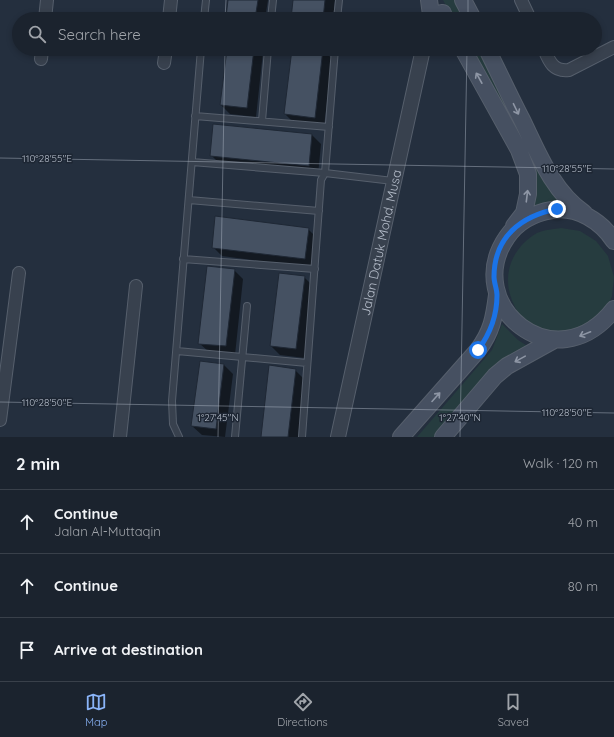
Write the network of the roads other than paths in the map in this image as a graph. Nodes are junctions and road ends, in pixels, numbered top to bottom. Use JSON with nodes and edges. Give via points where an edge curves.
{"nodes":[{"id":1,"x":47,"y":0,"type":"edge"},
{"id":2,"x":171,"y":0,"type":"edge"},
{"id":3,"x":206,"y":0,"type":"edge"},
{"id":4,"x":273,"y":0,"type":"edge"},
{"id":5,"x":339,"y":0,"type":"edge"},
{"id":6,"x":463,"y":0,"type":"edge"},
{"id":7,"x":521,"y":0,"type":"edge"},
{"id":8,"x":46,"y":12,"type":"edge"},
{"id":9,"x":170,"y":12,"type":"edge"},
{"id":10,"x":205,"y":12,"type":"edge"},
{"id":11,"x":272,"y":12,"type":"edge"},
{"id":12,"x":338,"y":12,"type":"edge"},
{"id":13,"x":469,"y":12,"type":"edge"},
{"id":14,"x":527,"y":12,"type":"edge"},
{"id":15,"x":614,"y":46,"type":"edge"},
{"id":16,"x":602,"y":52,"type":"edge"},
{"id":17,"x":165,"y":56,"type":"edge"},
{"id":18,"x":201,"y":56,"type":"edge"},
{"id":19,"x":267,"y":56,"type":"edge"},
{"id":20,"x":334,"y":56,"type":"edge"},
{"id":21,"x":421,"y":56,"type":"edge"},
{"id":22,"x":467,"y":56,"type":"edge"},
{"id":23,"x":490,"y":56,"type":"edge"},
{"id":24,"x":547,"y":56,"type":"edge"},
{"id":25,"x":595,"y":56,"type":"edge"},
{"id":26,"x":164,"y":63,"type":"dead end"},
{"id":27,"x":195,"y":116,"type":"junction"},
{"id":28,"x":262,"y":121,"type":"junction"},
{"id":29,"x":329,"y":127,"type":"junction"},
{"id":30,"x":192,"y":162,"type":"junction"},
{"id":31,"x":326,"y":173,"type":"junction"},
{"id":32,"x":393,"y":181,"type":"junction"},
{"id":33,"x":189,"y":200,"type":"junction"},
{"id":34,"x":319,"y":211,"type":"junction"},
{"id":35,"x":590,"y":218,"type":"junction"},
{"id":36,"x":511,"y":231,"type":"junction"},
{"id":37,"x":612,"y":237,"type":"edge"},
{"id":38,"x":183,"y":259,"type":"junction"},
{"id":39,"x":315,"y":269,"type":"junction"},
{"id":40,"x":19,"y":273,"type":"dead end"},
{"id":41,"x":136,"y":286,"type":"dead end"},
{"id":42,"x":497,"y":295,"type":"junction"},
{"id":43,"x":246,"y":306,"type":"dead end"},
{"id":44,"x":614,"y":309,"type":"edge"},
{"id":45,"x":554,"y":340,"type":"junction"},
{"id":46,"x":177,"y":351,"type":"junction"},
{"id":47,"x":241,"y":357,"type":"junction"},
{"id":48,"x":307,"y":363,"type":"junction"},
{"id":49,"x":0,"y":420,"type":"edge"},
{"id":50,"x":120,"y":437,"type":"edge"},
{"id":51,"x":179,"y":437,"type":"edge"},
{"id":52,"x":235,"y":437,"type":"edge"},
{"id":53,"x":302,"y":437,"type":"edge"},
{"id":54,"x":338,"y":437,"type":"edge"},
{"id":55,"x":401,"y":437,"type":"edge"},
{"id":56,"x":443,"y":437,"type":"edge"}],
"edges":[{"from":1,"to":8,"type":"street"},
{"from":2,"to":9,"type":"street"},
{"from":3,"to":10,"type":"lane"},
{"from":4,"to":11,"type":"lane"},
{"from":5,"to":12,"type":"lane"},
{"from":6,"to":13,"type":"main road"},
{"from":7,"to":14,"type":"street"},
{"from":15,"to":16,"type":"street"},
{"from":17,"to":26,"type":"street"},
{"from":18,"to":27,"type":"lane"},
{"from":19,"to":28,"type":"lane"},
{"from":20,"to":29,"type":"lane"},
{"from":21,"to":32,"type":"street","name":"Jalan Datuk Mohd. Musa"},
{"from":36,"to":22,"type":"main road","one_way":true,"via":[[524,213],[528,194],[528,174],[519,150]]},
{"from":23,"to":35,"type":"main road","one_way":true,"via":[[540,159],[555,183],[576,208]]},
{"from":24,"to":25,"type":"street","via":[[552,66],[564,71]]},
{"from":27,"to":28,"type":"lane"},
{"from":27,"to":30,"type":"lane"},
{"from":28,"to":29,"type":"lane"},
{"from":29,"to":31,"type":"lane"},
{"from":30,"to":31,"type":"lane"},
{"from":30,"to":33,"type":"lane"},
{"from":31,"to":32,"type":"lane"},
{"from":31,"to":34,"type":"lane","via":[[321,180]]},
{"from":32,"to":54,"type":"street","name":"Jalan Datuk Mohd. Musa"},
{"from":33,"to":34,"type":"lane"},
{"from":33,"to":38,"type":"lane"},
{"from":34,"to":39,"type":"lane"},
{"from":35,"to":36,"type":"main road","via":[[574,211],[557,209],[524,220]]},
{"from":35,"to":37,"type":"main road"},
{"from":36,"to":42,"type":"main road","via":[[501,245],[496,261],[494,278]]},
{"from":38,"to":39,"type":"lane"},
{"from":38,"to":46,"type":"lane"},
{"from":39,"to":48,"type":"lane"},
{"from":40,"to":49,"type":"street"},
{"from":41,"to":50,"type":"street"},
{"from":42,"to":45,"type":"main road","via":[[506,312],[519,326],[536,336]]},
{"from":55,"to":42,"type":"main road","one_way":true,"via":[[487,338]]},
{"from":43,"to":47,"type":"lane"},
{"from":44,"to":45,"type":"main road","one_way":true,"via":[[605,321],[590,332],[573,338]]},
{"from":45,"to":56,"type":"main road","one_way":true,"via":[[507,366],[495,376]]},
{"from":46,"to":47,"type":"lane"},
{"from":46,"to":51,"type":"lane","via":[[172,415]]},
{"from":47,"to":48,"type":"lane"},
{"from":47,"to":52,"type":"lane"},
{"from":48,"to":53,"type":"lane"}]}
